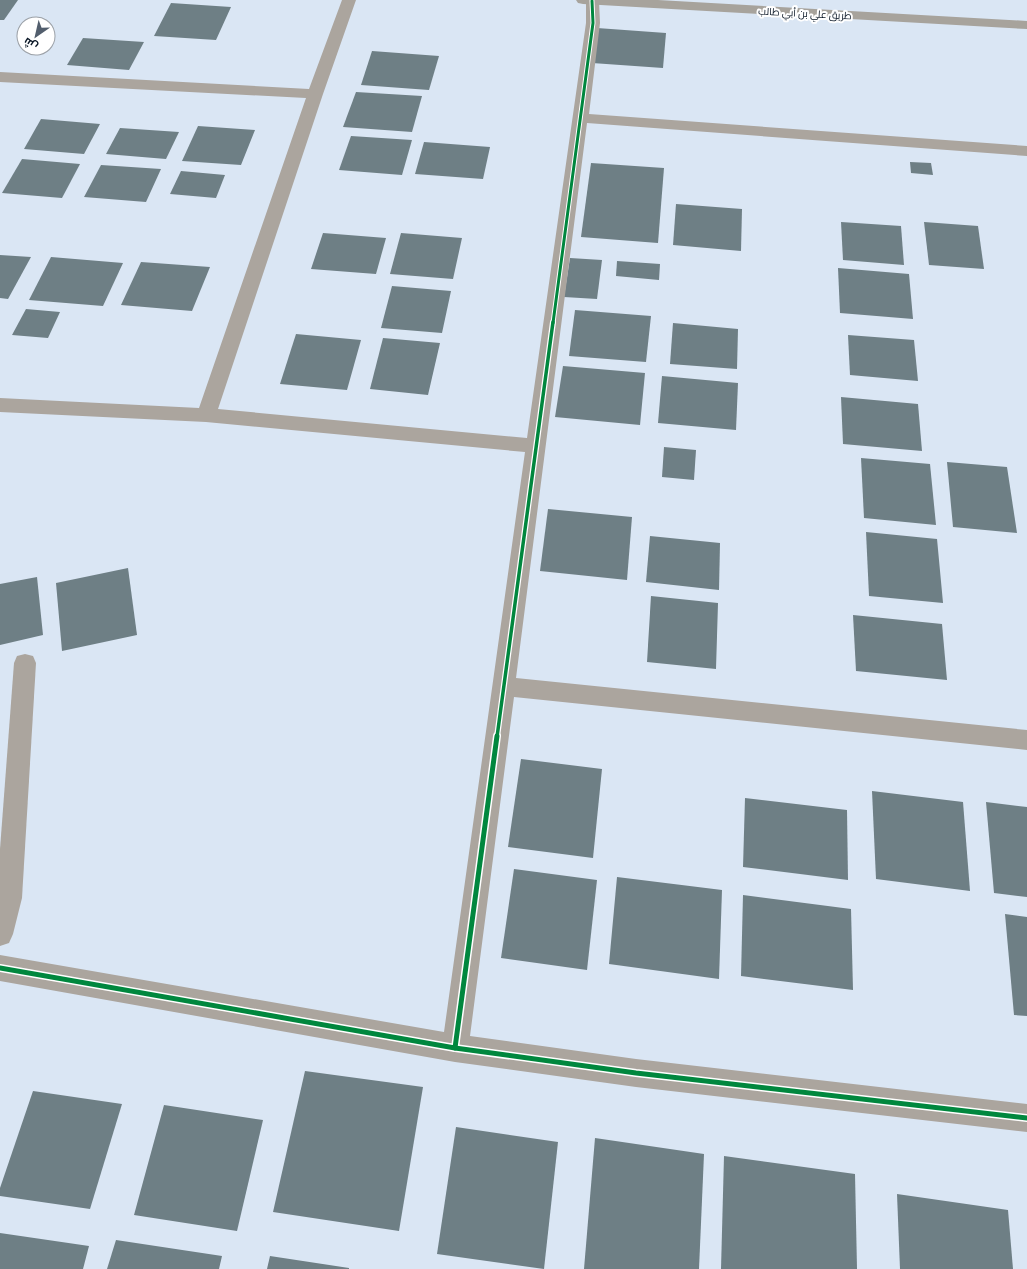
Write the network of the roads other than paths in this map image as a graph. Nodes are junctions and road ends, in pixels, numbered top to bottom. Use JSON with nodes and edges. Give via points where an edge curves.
{"nodes":[{"id":1,"x":349,"y":0,"type":"edge"},
{"id":2,"x":588,"y":0,"type":"edge"},
{"id":3,"x":1027,"y":25,"type":"edge"},
{"id":4,"x":0,"y":77,"type":"edge"},
{"id":5,"x":315,"y":94,"type":"junction"},
{"id":6,"x":581,"y":118,"type":"junction"},
{"id":7,"x":1027,"y":151,"type":"edge"},
{"id":8,"x":0,"y":406,"type":"edge"},
{"id":9,"x":206,"y":415,"type":"junction"},
{"id":10,"x":536,"y":446,"type":"junction"},
{"id":11,"x":25,"y":663,"type":"dead end"},
{"id":12,"x":503,"y":686,"type":"junction"},
{"id":13,"x":1027,"y":740,"type":"edge"},
{"id":14,"x":0,"y":934,"type":"edge"},
{"id":15,"x":0,"y":968,"type":"edge"},
{"id":16,"x":455,"y":1048,"type":"junction"},
{"id":17,"x":1027,"y":1118,"type":"edge"}],
"edges":[{"from":1,"to":5,"type":"street"},
{"from":2,"to":3,"type":"main road","name":"طريق علي بن أبي طالب"},
{"from":2,"to":6,"type":"street","via":[[593,23]]},
{"from":4,"to":5,"type":"street"},
{"from":5,"to":9,"type":"street"},
{"from":6,"to":7,"type":"street"},
{"from":6,"to":10,"type":"street"},
{"from":8,"to":9,"type":"street"},
{"from":9,"to":10,"type":"street"},
{"from":10,"to":12,"type":"street"},
{"from":11,"to":14,"type":"street","via":[[9,898]]},
{"from":12,"to":13,"type":"street"},
{"from":12,"to":16,"type":"street"},
{"from":15,"to":16,"type":"street"},
{"from":16,"to":17,"type":"street","via":[[636,1074]]}]}
